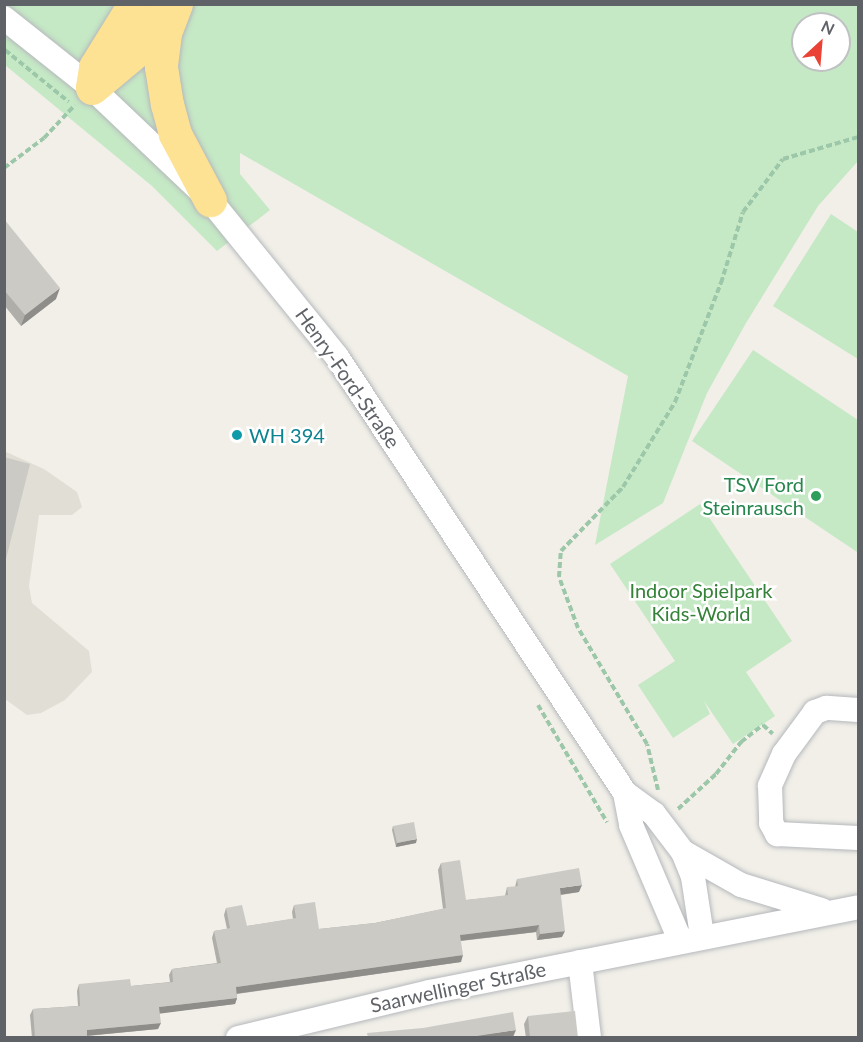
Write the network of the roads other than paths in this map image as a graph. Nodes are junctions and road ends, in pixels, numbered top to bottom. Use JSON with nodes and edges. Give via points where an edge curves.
{"nodes":[{"id":1,"x":134,"y":4,"type":"edge"},
{"id":2,"x":174,"y":4,"type":"edge"},
{"id":3,"x":4,"y":18,"type":"edge"},
{"id":4,"x":83,"y":102,"type":"junction"},
{"id":5,"x":210,"y":200,"type":"junction"},
{"id":6,"x":858,"y":710,"type":"edge"},
{"id":7,"x":625,"y":794,"type":"junction"},
{"id":8,"x":858,"y":838,"type":"edge"},
{"id":9,"x":683,"y":852,"type":"junction"},
{"id":10,"x":858,"y":907,"type":"edge"},
{"id":11,"x":827,"y":912,"type":"junction"},
{"id":12,"x":691,"y":938,"type":"junction"},
{"id":13,"x":580,"y":962,"type":"junction"},
{"id":14,"x":238,"y":1038,"type":"edge"},
{"id":15,"x":589,"y":1038,"type":"edge"}],
"edges":[{"from":1,"to":4,"type":"highway","via":[[95,67]]},
{"from":2,"to":4,"type":"highway","via":[[135,51]]},
{"from":2,"to":5,"type":"highway","via":[[161,67],[167,104],[175,134]]},
{"from":3,"to":4,"type":"street","name":"Henry-Ford-Straße"},
{"from":4,"to":5,"type":"street","name":"Henry-Ford-Straße"},
{"from":5,"to":7,"type":"street","name":"Henry-Ford-Straße","via":[[337,357]]},
{"from":6,"to":8,"type":"street","via":[[826,708],[815,712],[784,754],[770,786],[771,823],[777,834]]},
{"from":7,"to":9,"type":"street","name":"Henry-Ford-Straße","via":[[657,818]]},
{"from":7,"to":12,"type":"street","name":"Henry-Ford-Straße","via":[[631,825]]},
{"from":9,"to":11,"type":"street","via":[[741,885]]},
{"from":9,"to":12,"type":"street","name":"Henry-Ford-Straße","via":[[693,877]]},
{"from":10,"to":11,"type":"street","name":"Saarwellinger Straße"},
{"from":11,"to":12,"type":"street","name":"Saarwellinger Straße"},
{"from":12,"to":13,"type":"street","name":"Saarwellinger Straße"},
{"from":13,"to":14,"type":"street","name":"Saarwellinger Straße","via":[[430,992]]},
{"from":13,"to":15,"type":"street"}]}
